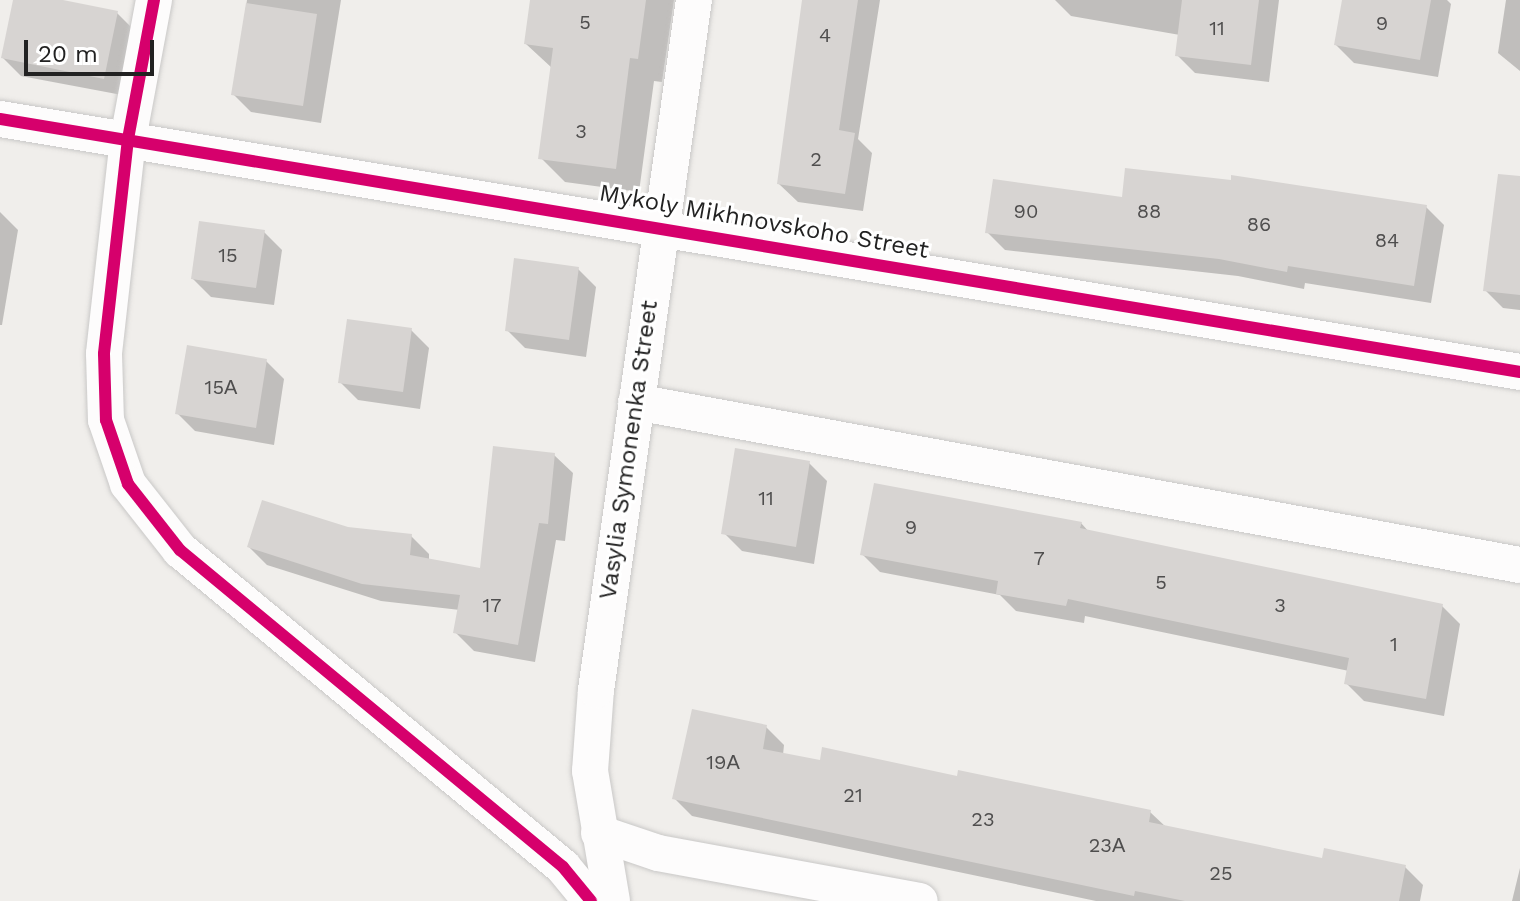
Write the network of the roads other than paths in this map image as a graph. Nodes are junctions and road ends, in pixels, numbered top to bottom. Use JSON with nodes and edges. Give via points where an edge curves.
{"nodes":[{"id":1,"x":154,"y":0,"type":"edge"},
{"id":2,"x":694,"y":0,"type":"edge"},
{"id":3,"x":0,"y":119,"type":"edge"},
{"id":4,"x":128,"y":139,"type":"junction"},
{"id":5,"x":661,"y":227,"type":"junction"},
{"id":6,"x":1520,"y":372,"type":"edge"},
{"id":7,"x":636,"y":402,"type":"junction"},
{"id":8,"x":1520,"y":565,"type":"edge"},
{"id":9,"x":599,"y":833,"type":"junction"},
{"id":10,"x":591,"y":901,"type":"edge"},
{"id":11,"x":612,"y":901,"type":"edge"},
{"id":12,"x":920,"y":901,"type":"edge"}],
"edges":[{"from":1,"to":4,"type":"street"},
{"from":2,"to":5,"type":"street","name":"Vasylia Symonenka Street"},
{"from":3,"to":4,"type":"street","name":"Mykoly Mikhnovskoho Street"},
{"from":4,"to":5,"type":"street","name":"Mykoly Mikhnovskoho Street"},
{"from":4,"to":10,"type":"street","via":[[104,354],[106,420],[128,484],[180,550],[563,867]]},
{"from":5,"to":6,"type":"street","name":"Mykoly Mikhnovskoho Street"},
{"from":5,"to":7,"type":"street","name":"Vasylia Symonenka Street"},
{"from":7,"to":8,"type":"street"},
{"from":7,"to":9,"type":"street","name":"Vasylia Symonenka Street","via":[[596,690],[590,771]]},
{"from":9,"to":11,"type":"street","name":"Vasylia Symonenka Street"},
{"from":9,"to":12,"type":"street","via":[[658,853]]}]}
